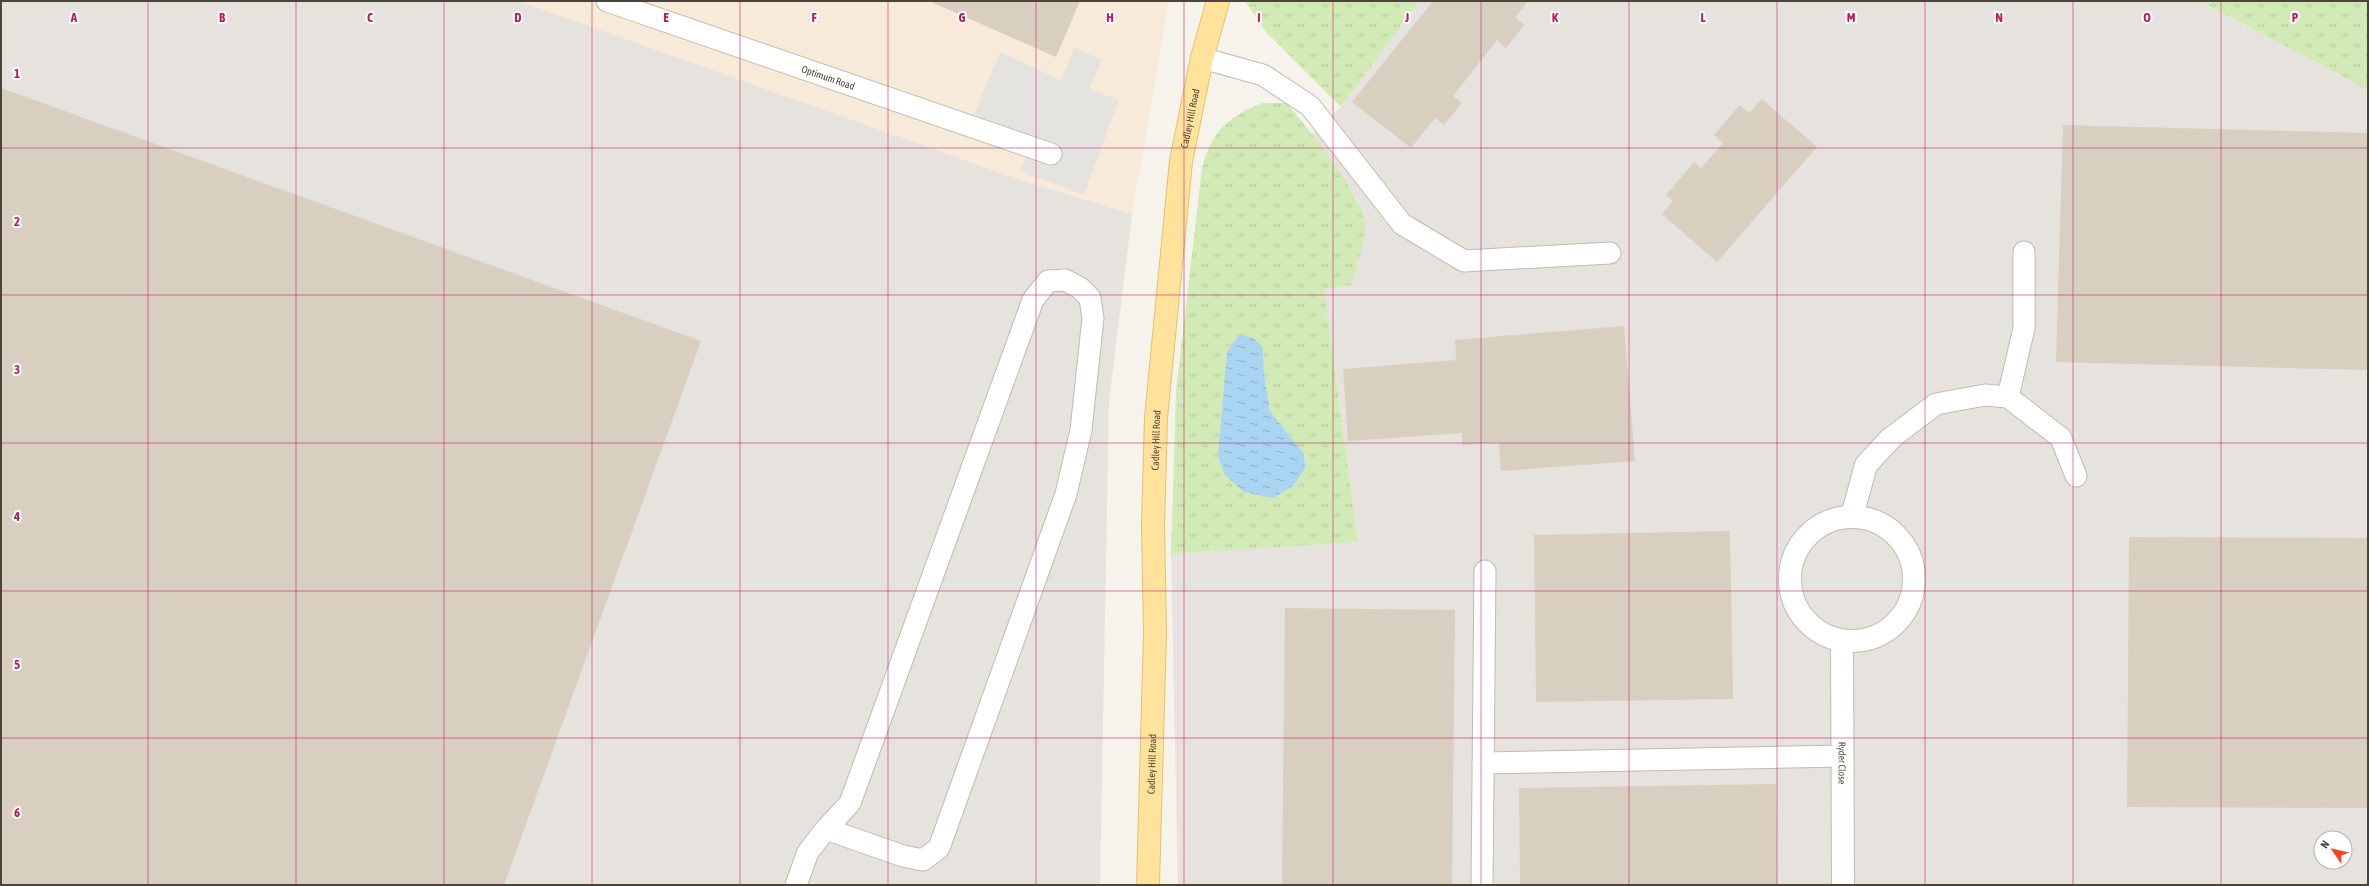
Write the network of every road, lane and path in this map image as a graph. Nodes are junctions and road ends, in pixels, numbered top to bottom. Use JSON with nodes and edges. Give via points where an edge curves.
{"nodes":[{"id":1,"x":607,"y":1,"type":"edge"},
{"id":2,"x":1218,"y":1,"type":"edge"},
{"id":3,"x":1202,"y":58,"type":"junction"},
{"id":4,"x":1051,"y":154,"type":"dead end"},
{"id":5,"x":2024,"y":252,"type":"dead end"},
{"id":6,"x":1610,"y":253,"type":"dead end"},
{"id":7,"x":2008,"y":397,"type":"junction"},
{"id":8,"x":1891,"y":438,"type":"joint"},
{"id":9,"x":2076,"y":476,"type":"dead end"},
{"id":10,"x":1852,"y":516,"type":"junction"},
{"id":11,"x":1485,"y":571,"type":"dead end"},
{"id":12,"x":1842,"y":641,"type":"junction"},
{"id":13,"x":1842,"y":756,"type":"junction"},
{"id":14,"x":1483,"y":763,"type":"junction"},
{"id":15,"x":826,"y":829,"type":"junction"},
{"id":16,"x":796,"y":885,"type":"edge"},
{"id":17,"x":1148,"y":885,"type":"edge"},
{"id":18,"x":1482,"y":885,"type":"edge"},
{"id":19,"x":1843,"y":885,"type":"edge"}],
"edges":[{"from":1,"to":4,"type":"lane","name":"Optimum Road"},
{"from":2,"to":3,"type":"main road","name":"Cadley Hill Road"},
{"from":3,"to":6,"type":"lane","via":[[1263,75],[1310,106],[1402,224],[1464,261]]},
{"from":3,"to":17,"type":"main road","name":"Cadley Hill Road","via":[[1181,160],[1156,418],[1153,524],[1155,633]]},
{"from":5,"to":7,"type":"lane","via":[[2024,328]]},
{"from":7,"to":8,"type":"lane","via":[[1986,395],[1936,404]]},
{"from":7,"to":9,"type":"lane","via":[[2061,438]]},
{"from":8,"to":10,"type":"street","via":[[1866,465]]},
{"from":10,"to":12,"type":"street","via":[[1827,521],[1802,540],[1791,564],[1790,593],[1800,615],[1817,632]]},
{"from":10,"to":12,"type":"street","via":[[1879,522],[1901,538],[1913,564],[1914,585],[1912,598],[1896,625],[1871,639]]},
{"from":11,"to":14,"type":"lane"},
{"from":12,"to":13,"type":"street","name":"Ryder Close"},
{"from":13,"to":14,"type":"lane"},
{"from":13,"to":19,"type":"street","name":"Ryder Close"},
{"from":14,"to":18,"type":"lane"},
{"from":15,"to":15,"type":"lane","via":[[850,803],[1033,300],[1048,281],[1065,280],[1080,288],[1090,298],[1093,318],[1081,430],[1066,494],[939,848],[923,860],[903,856]]},
{"from":15,"to":16,"type":"lane","via":[[808,852]]}]}
